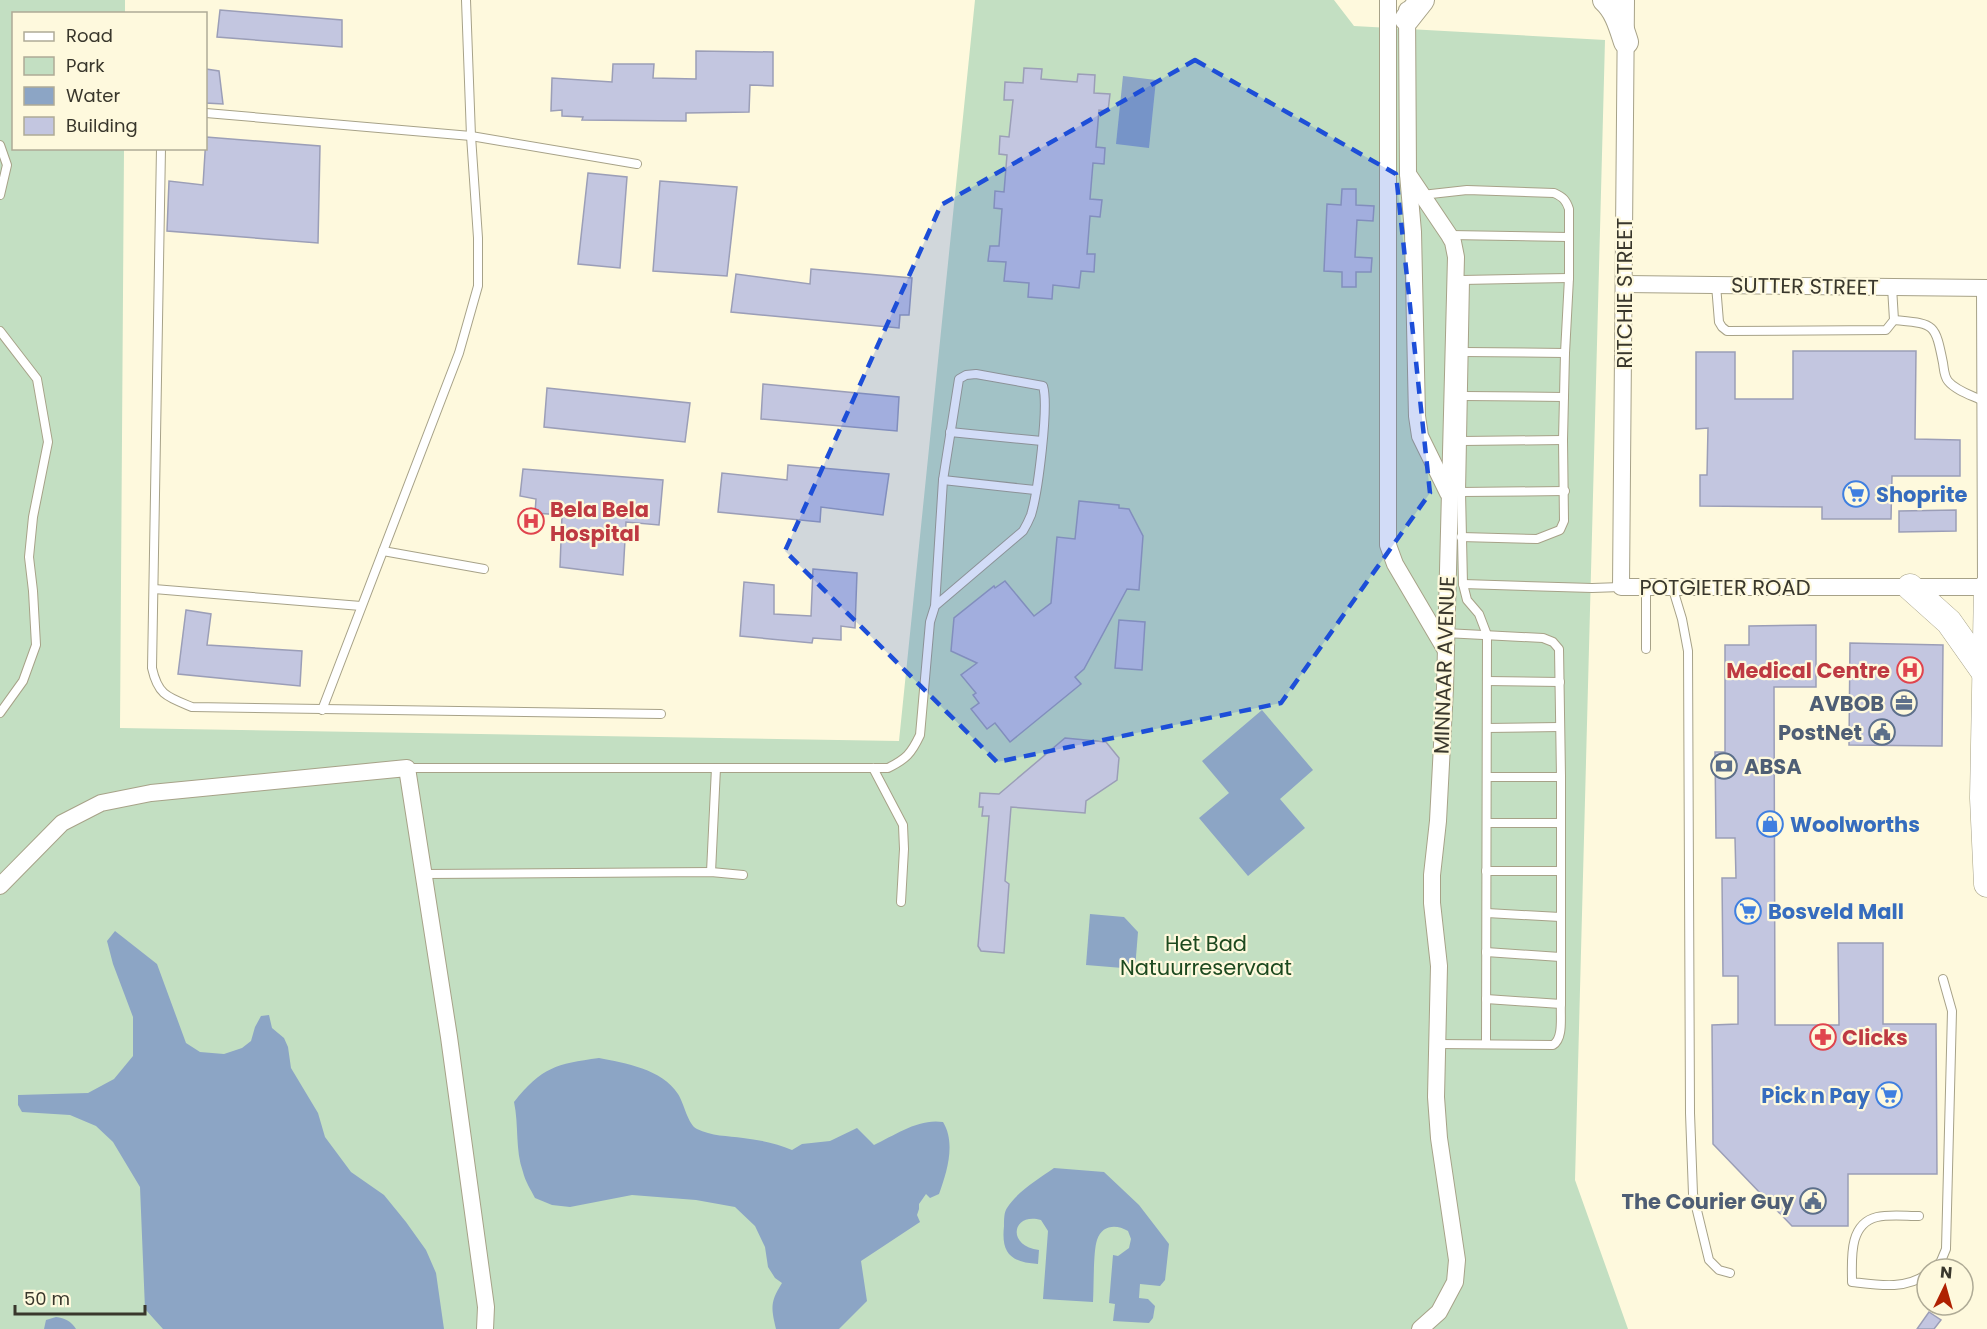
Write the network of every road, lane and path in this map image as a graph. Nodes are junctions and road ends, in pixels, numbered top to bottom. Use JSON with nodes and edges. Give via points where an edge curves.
{"nodes":[{"id":1,"x":466,"y":0,"type":"edge"},
{"id":2,"x":1388,"y":0,"type":"edge"},
{"id":3,"x":1422,"y":0,"type":"edge"},
{"id":4,"x":1605,"y":0,"type":"edge"},
{"id":5,"x":1626,"y":0,"type":"edge"},
{"id":6,"x":1407,"y":9,"type":"edge"},
{"id":7,"x":1626,"y":42,"type":"junction"},
{"id":8,"x":207,"y":113,"type":"edge"},
{"id":9,"x":471,"y":136,"type":"junction"},
{"id":10,"x":0,"y":145,"type":"edge"},
{"id":11,"x":161,"y":150,"type":"edge"},
{"id":12,"x":637,"y":164,"type":"dead end"},
{"id":13,"x":1408,"y":174,"type":"junction"},
{"id":14,"x":0,"y":195,"type":"edge"},
{"id":15,"x":1422,"y":195,"type":"junction"},
{"id":16,"x":1449,"y":236,"type":"junction"},
{"id":17,"x":1568,"y":237,"type":"junction"},
{"id":18,"x":1569,"y":278,"type":"junction"},
{"id":19,"x":1460,"y":280,"type":"junction"},
{"id":20,"x":1624,"y":284,"type":"junction"},
{"id":21,"x":1716,"y":285,"type":"junction"},
{"id":22,"x":1892,"y":287,"type":"junction"},
{"id":23,"x":1986,"y":288,"type":"edge"},
{"id":24,"x":1894,"y":320,"type":"junction"},
{"id":25,"x":0,"y":331,"type":"edge"},
{"id":26,"x":1464,"y":352,"type":"junction"},
{"id":27,"x":1565,"y":353,"type":"junction"},
{"id":28,"x":1464,"y":396,"type":"junction"},
{"id":29,"x":1564,"y":397,"type":"junction"},
{"id":30,"x":1985,"y":402,"type":"junction"},
{"id":31,"x":950,"y":432,"type":"junction"},
{"id":32,"x":1563,"y":440,"type":"junction"},
{"id":33,"x":1042,"y":441,"type":"junction"},
{"id":34,"x":1462,"y":441,"type":"junction"},
{"id":35,"x":943,"y":480,"type":"junction"},
{"id":36,"x":1035,"y":490,"type":"junction"},
{"id":37,"x":1565,"y":491,"type":"junction"},
{"id":38,"x":1455,"y":493,"type":"junction"},
{"id":39,"x":1986,"y":532,"type":"edge"},
{"id":40,"x":1461,"y":537,"type":"junction"},
{"id":41,"x":383,"y":551,"type":"junction"},
{"id":42,"x":484,"y":569,"type":"dead end"},
{"id":43,"x":1462,"y":584,"type":"junction"},
{"id":44,"x":1646,"y":586,"type":"junction"},
{"id":45,"x":1672,"y":586,"type":"junction"},
{"id":46,"x":1621,"y":587,"type":"junction"},
{"id":47,"x":1910,"y":587,"type":"junction"},
{"id":48,"x":1986,"y":587,"type":"edge"},
{"id":49,"x":154,"y":589,"type":"junction"},
{"id":50,"x":362,"y":606,"type":"junction"},
{"id":51,"x":935,"y":606,"type":"junction"},
{"id":52,"x":1487,"y":635,"type":"junction"},
{"id":53,"x":1445,"y":642,"type":"junction"},
{"id":54,"x":1646,"y":649,"type":"dead end"},
{"id":55,"x":1487,"y":681,"type":"junction"},
{"id":56,"x":1560,"y":682,"type":"junction"},
{"id":57,"x":1986,"y":688,"type":"edge"},
{"id":58,"x":321,"y":710,"type":"junction"},
{"id":59,"x":0,"y":712,"type":"edge"},
{"id":60,"x":661,"y":714,"type":"dead end"},
{"id":61,"x":1560,"y":727,"type":"junction"},
{"id":62,"x":1487,"y":728,"type":"junction"},
{"id":63,"x":407,"y":768,"type":"junction"},
{"id":64,"x":716,"y":768,"type":"junction"},
{"id":65,"x":873,"y":768,"type":"junction"},
{"id":66,"x":1487,"y":777,"type":"junction"},
{"id":67,"x":1561,"y":777,"type":"junction"},
{"id":68,"x":1560,"y":823,"type":"junction"},
{"id":69,"x":1487,"y":824,"type":"junction"},
{"id":70,"x":1486,"y":871,"type":"junction"},
{"id":71,"x":1560,"y":871,"type":"junction"},
{"id":72,"x":711,"y":872,"type":"junction"},
{"id":73,"x":423,"y":874,"type":"junction"},
{"id":74,"x":743,"y":875,"type":"dead end"},
{"id":75,"x":2,"y":883,"type":"edge"},
{"id":76,"x":1987,"y":884,"type":"edge"},
{"id":77,"x":901,"y":902,"type":"dead end"},
{"id":78,"x":1486,"y":913,"type":"junction"},
{"id":79,"x":1560,"y":917,"type":"junction"},
{"id":80,"x":1486,"y":952,"type":"junction"},
{"id":81,"x":1560,"y":957,"type":"junction"},
{"id":82,"x":1943,"y":979,"type":"dead end"},
{"id":83,"x":1486,"y":999,"type":"junction"},
{"id":84,"x":1561,"y":1004,"type":"junction"},
{"id":85,"x":1438,"y":1044,"type":"junction"},
{"id":86,"x":1486,"y":1044,"type":"junction"},
{"id":87,"x":1919,"y":1216,"type":"dead end"},
{"id":88,"x":1943,"y":1257,"type":"edge"},
{"id":89,"x":1730,"y":1274,"type":"dead end"},
{"id":90,"x":1915,"y":1282,"type":"edge"},
{"id":91,"x":485,"y":1329,"type":"edge"},
{"id":92,"x":1420,"y":1329,"type":"edge"}],
"edges":[{"from":1,"to":9,"type":"lane"},
{"from":2,"to":53,"type":"street","via":[[1388,545],[1395,564]]},
{"from":3,"to":6,"type":"main road"},
{"from":4,"to":7,"type":"main road"},
{"from":5,"to":7,"type":"street","name":"RITCHIE STREET"},
{"from":6,"to":13,"type":"street"},
{"from":7,"to":20,"type":"street","name":"RITCHIE STREET"},
{"from":8,"to":9,"type":"lane"},
{"from":9,"to":12,"type":"lane"},
{"from":9,"to":41,"type":"lane","via":[[478,286],[459,353]]},
{"from":10,"to":14,"type":"lane","via":[[7,165]]},
{"from":11,"to":49,"type":"lane"},
{"from":13,"to":15,"type":"street","name":"MINNAAR AVENUE"},
{"from":13,"to":38,"type":"street","via":[[1417,416],[1420,436]]},
{"from":15,"to":16,"type":"street","name":"MINNAAR AVENUE"},
{"from":15,"to":17,"type":"lane","via":[[1467,190],[1554,193],[1562,196],[1569,209]]},
{"from":16,"to":17,"type":"lane"},
{"from":16,"to":19,"type":"street","name":"MINNAAR AVENUE"},
{"from":17,"to":18,"type":"lane"},
{"from":18,"to":19,"type":"lane"},
{"from":18,"to":27,"type":"lane"},
{"from":19,"to":26,"type":"lane"},
{"from":19,"to":38,"type":"street","name":"MINNAAR AVENUE"},
{"from":20,"to":21,"type":"street","name":"SUTTER STREET"},
{"from":20,"to":46,"type":"street","name":"RITCHIE STREET"},
{"from":21,"to":22,"type":"street","name":"SUTTER STREET"},
{"from":21,"to":24,"type":"lane","via":[[1719,322],[1728,331],[1886,330]]},
{"from":22,"to":23,"type":"street","name":"SUTTER STREET"},
{"from":22,"to":24,"type":"lane"},
{"from":23,"to":30,"type":"street"},
{"from":24,"to":30,"type":"lane","via":[[1920,322],[1934,329],[1948,381]]},
{"from":25,"to":59,"type":"lane","via":[[38,379],[48,442],[29,557],[36,645],[24,681]]},
{"from":26,"to":27,"type":"lane"},
{"from":26,"to":28,"type":"lane"},
{"from":27,"to":29,"type":"lane"},
{"from":28,"to":29,"type":"lane"},
{"from":28,"to":34,"type":"lane"},
{"from":29,"to":32,"type":"lane"},
{"from":30,"to":39,"type":"street"},
{"from":31,"to":33,"type":"lane"},
{"from":31,"to":33,"type":"lane","via":[[959,379],[976,374],[1043,386],[1046,396]]},
{"from":31,"to":35,"type":"lane"},
{"from":32,"to":34,"type":"lane"},
{"from":32,"to":37,"type":"lane"},
{"from":33,"to":36,"type":"lane"},
{"from":34,"to":38,"type":"lane"},
{"from":35,"to":36,"type":"lane"},
{"from":35,"to":51,"type":"lane"},
{"from":36,"to":51,"type":"lane","via":[[1023,531]]},
{"from":37,"to":38,"type":"lane"},
{"from":37,"to":40,"type":"lane","via":[[1564,521],[1560,530],[1547,536]]},
{"from":38,"to":40,"type":"lane"},
{"from":38,"to":53,"type":"street","name":"MINNAAR AVENUE"},
{"from":39,"to":48,"type":"street"},
{"from":40,"to":43,"type":"lane"},
{"from":41,"to":42,"type":"lane"},
{"from":41,"to":50,"type":"lane"},
{"from":43,"to":46,"type":"lane","name":"POTGIETER ROAD"},
{"from":43,"to":52,"type":"lane"},
{"from":44,"to":45,"type":"street","name":"POTGIETER ROAD"},
{"from":44,"to":46,"type":"street","name":"POTGIETER ROAD"},
{"from":44,"to":54,"type":"lane"},
{"from":45,"to":47,"type":"street","name":"POTGIETER ROAD"},
{"from":45,"to":89,"type":"lane","via":[[1688,651],[1693,1194],[1709,1260]]},
{"from":47,"to":48,"type":"street","name":"POTGIETER ROAD"},
{"from":47,"to":57,"type":"main road","via":[[1949,622]]},
{"from":48,"to":57,"type":"main road"},
{"from":49,"to":50,"type":"lane"},
{"from":49,"to":58,"type":"lane","via":[[152,668],[156,686],[171,698],[192,707]]},
{"from":50,"to":58,"type":"lane"},
{"from":51,"to":65,"type":"lane","via":[[930,622],[920,735],[906,759],[888,768]]},
{"from":52,"to":53,"type":"lane"},
{"from":52,"to":55,"type":"lane"},
{"from":52,"to":56,"type":"lane","via":[[1553,642],[1559,650]]},
{"from":53,"to":85,"type":"street","name":"MINNAAR AVENUE","via":[[1432,875],[1439,966]]},
{"from":55,"to":56,"type":"lane"},
{"from":55,"to":62,"type":"lane"},
{"from":56,"to":61,"type":"lane"},
{"from":57,"to":76,"type":"main road","via":[[1983,798]]},
{"from":58,"to":60,"type":"lane"},
{"from":61,"to":62,"type":"lane"},
{"from":61,"to":67,"type":"lane"},
{"from":62,"to":66,"type":"lane"},
{"from":63,"to":64,"type":"lane"},
{"from":63,"to":73,"type":"street"},
{"from":63,"to":75,"type":"street","via":[[151,793],[101,803],[62,823]]},
{"from":64,"to":65,"type":"lane"},
{"from":64,"to":72,"type":"lane"},
{"from":65,"to":77,"type":"lane","via":[[903,825]]},
{"from":66,"to":67,"type":"lane"},
{"from":66,"to":69,"type":"lane"},
{"from":67,"to":68,"type":"lane"},
{"from":68,"to":69,"type":"lane"},
{"from":68,"to":71,"type":"lane"},
{"from":69,"to":70,"type":"lane"},
{"from":70,"to":71,"type":"lane"},
{"from":70,"to":78,"type":"lane"},
{"from":71,"to":79,"type":"lane"},
{"from":72,"to":73,"type":"lane"},
{"from":72,"to":74,"type":"lane"},
{"from":73,"to":91,"type":"street","via":[[486,1307]]},
{"from":78,"to":79,"type":"lane"},
{"from":78,"to":80,"type":"lane"},
{"from":79,"to":81,"type":"lane"},
{"from":80,"to":81,"type":"lane"},
{"from":80,"to":83,"type":"lane"},
{"from":81,"to":84,"type":"lane"},
{"from":82,"to":88,"type":"lane","via":[[1952,1011],[1946,1249]]},
{"from":83,"to":84,"type":"lane"},
{"from":83,"to":86,"type":"lane"},
{"from":84,"to":86,"type":"lane","via":[[1560,1036],[1553,1045]]},
{"from":85,"to":86,"type":"lane"},
{"from":85,"to":92,"type":"street","name":"MINNAAR AVENUE","via":[[1439,1138],[1457,1260],[1455,1282],[1439,1312]]},
{"from":87,"to":90,"type":"lane","via":[[1877,1217],[1861,1226],[1852,1246],[1852,1282],[1900,1286]]}]}
